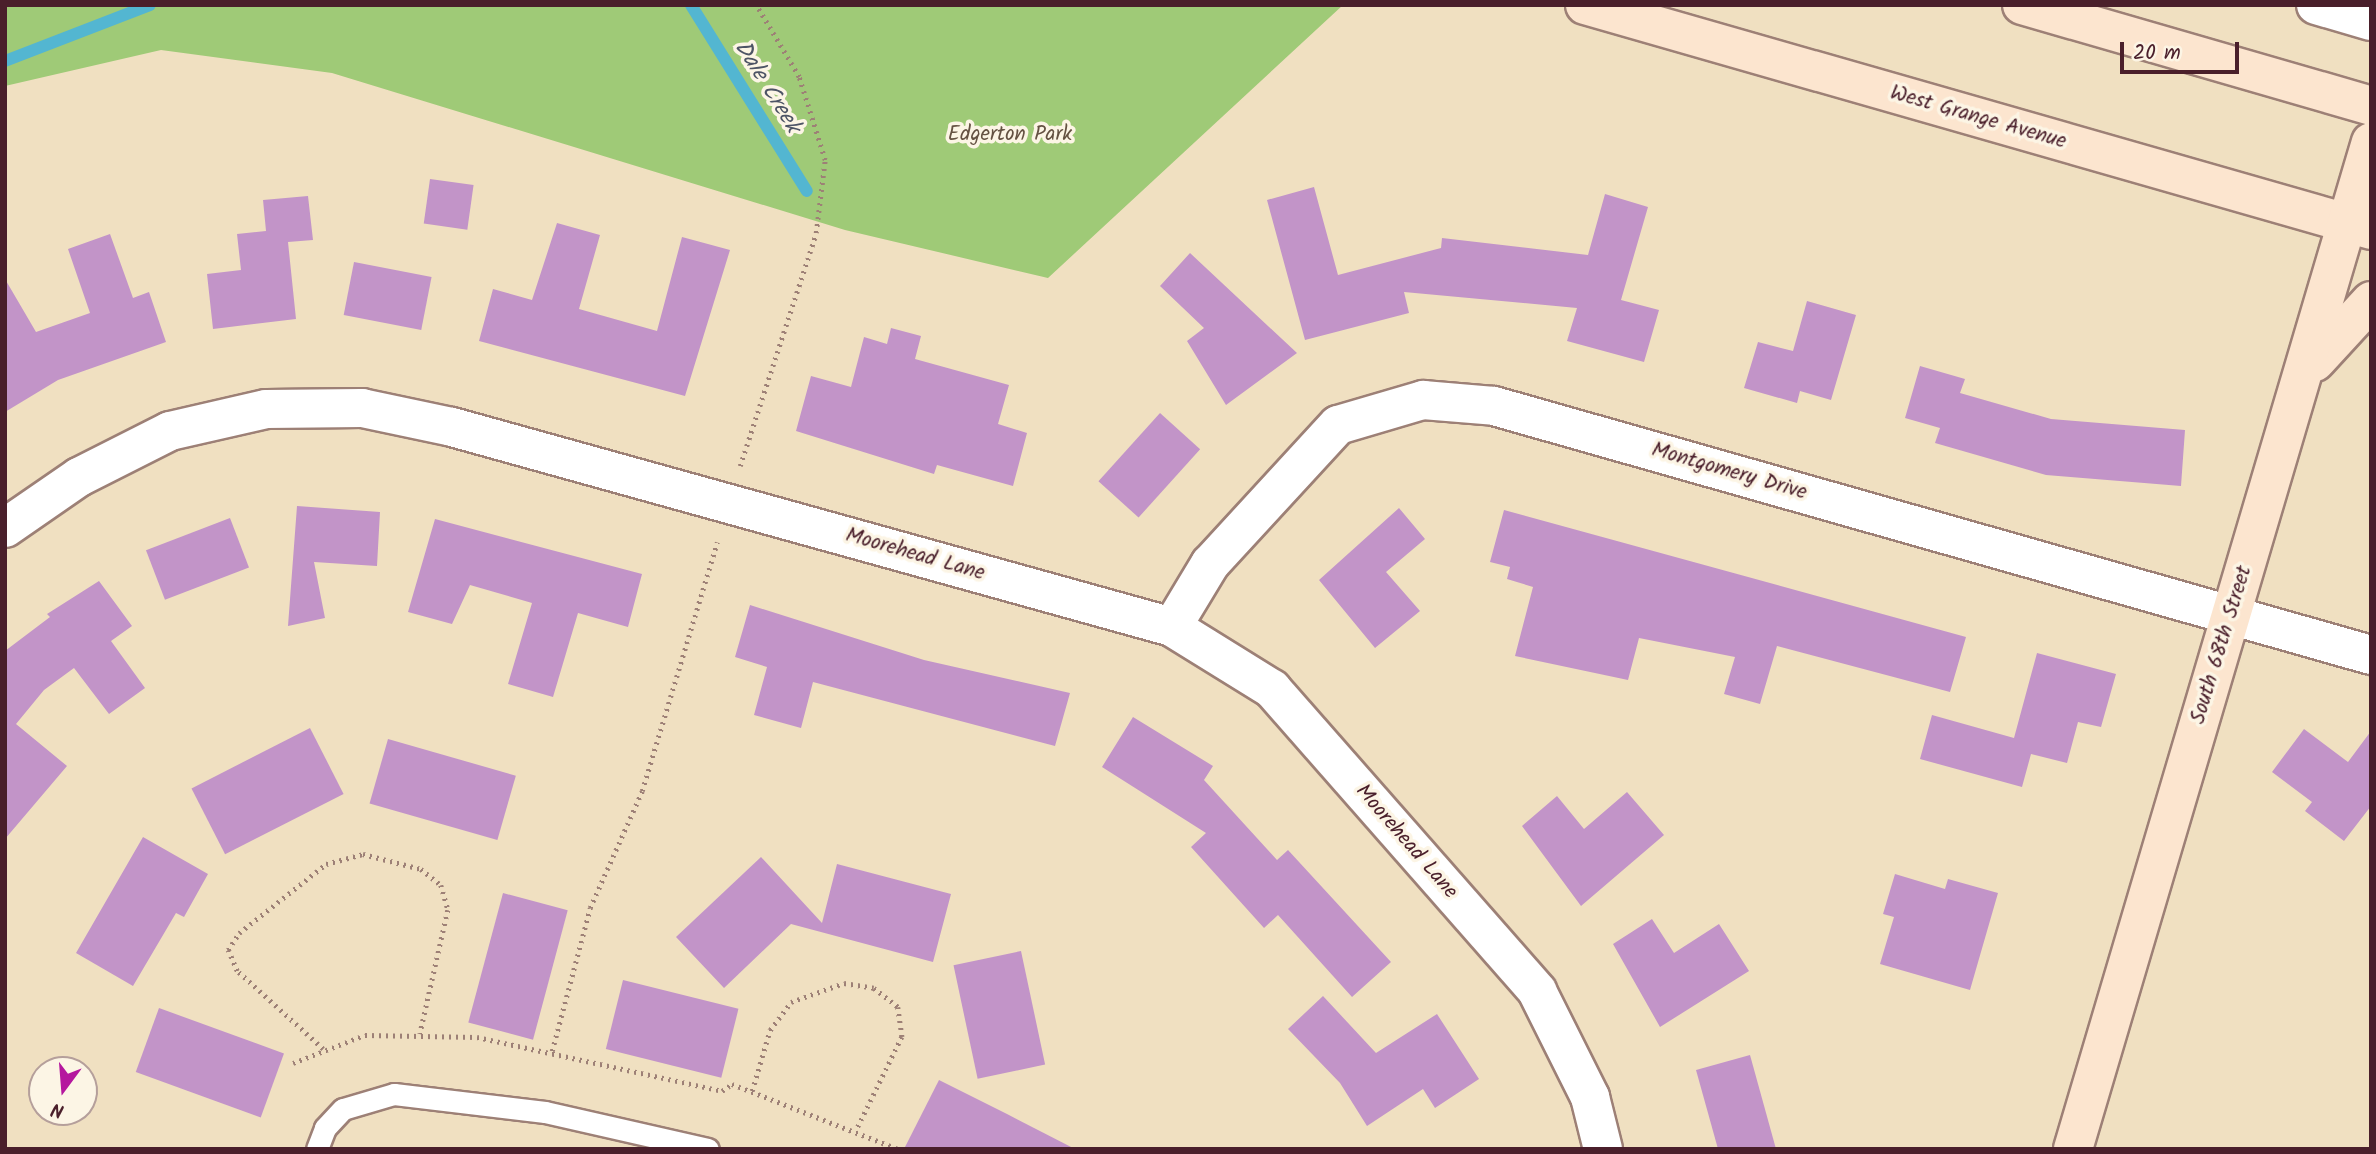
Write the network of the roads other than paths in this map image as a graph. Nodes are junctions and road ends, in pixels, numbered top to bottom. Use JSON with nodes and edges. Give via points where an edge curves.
{"nodes":[{"id":1,"x":1585,"y":5,"type":"edge"},
{"id":2,"x":2022,"y":5,"type":"edge"},
{"id":3,"x":2316,"y":5,"type":"edge"},
{"id":4,"x":2371,"y":21,"type":"edge"},
{"id":5,"x":2371,"y":106,"type":"edge"},
{"id":6,"x":2371,"y":142,"type":"edge"},
{"id":7,"x":2360,"y":227,"type":"edge"},
{"id":8,"x":2371,"y":301,"type":"edge"},
{"id":9,"x":2305,"y":374,"type":"junction"},
{"id":10,"x":5,"y":528,"type":"edge"},
{"id":11,"x":2231,"y":613,"type":"junction"},
{"id":12,"x":1172,"y":627,"type":"junction"},
{"id":13,"x":2371,"y":655,"type":"edge"},
{"id":14,"x":317,"y":1149,"type":"edge"},
{"id":15,"x":708,"y":1149,"type":"edge"},
{"id":16,"x":1603,"y":1149,"type":"edge"},
{"id":17,"x":2073,"y":1149,"type":"edge"}],
"edges":[{"from":1,"to":7,"type":"street","name":"West Grange Avenue"},
{"from":2,"to":5,"type":"street"},
{"from":3,"to":4,"type":"street"},
{"from":6,"to":7,"type":"street","name":"South 68th Street"},
{"from":7,"to":9,"type":"street","name":"South 68th Street"},
{"from":8,"to":9,"type":"street"},
{"from":9,"to":11,"type":"street","name":"South 68th Street"},
{"from":10,"to":12,"type":"street","name":"Moorehead Lane","via":[[79,477],[170,431],[266,409],[362,408],[452,427]]},
{"from":11,"to":12,"type":"street","name":"Montgomery Drive","via":[[1494,406],[1423,400],[1338,425],[1210,564]]},
{"from":11,"to":13,"type":"street","name":"Montgomery Drive"},
{"from":11,"to":17,"type":"street","name":"South 68th Street"},
{"from":12,"to":16,"type":"street","name":"Moorehead Lane","via":[[1272,689],[1537,991],[1590,1097]]},
{"from":14,"to":15,"type":"lane","via":[[325,1128],[343,1109],[394,1094],[545,1112]]}]}
